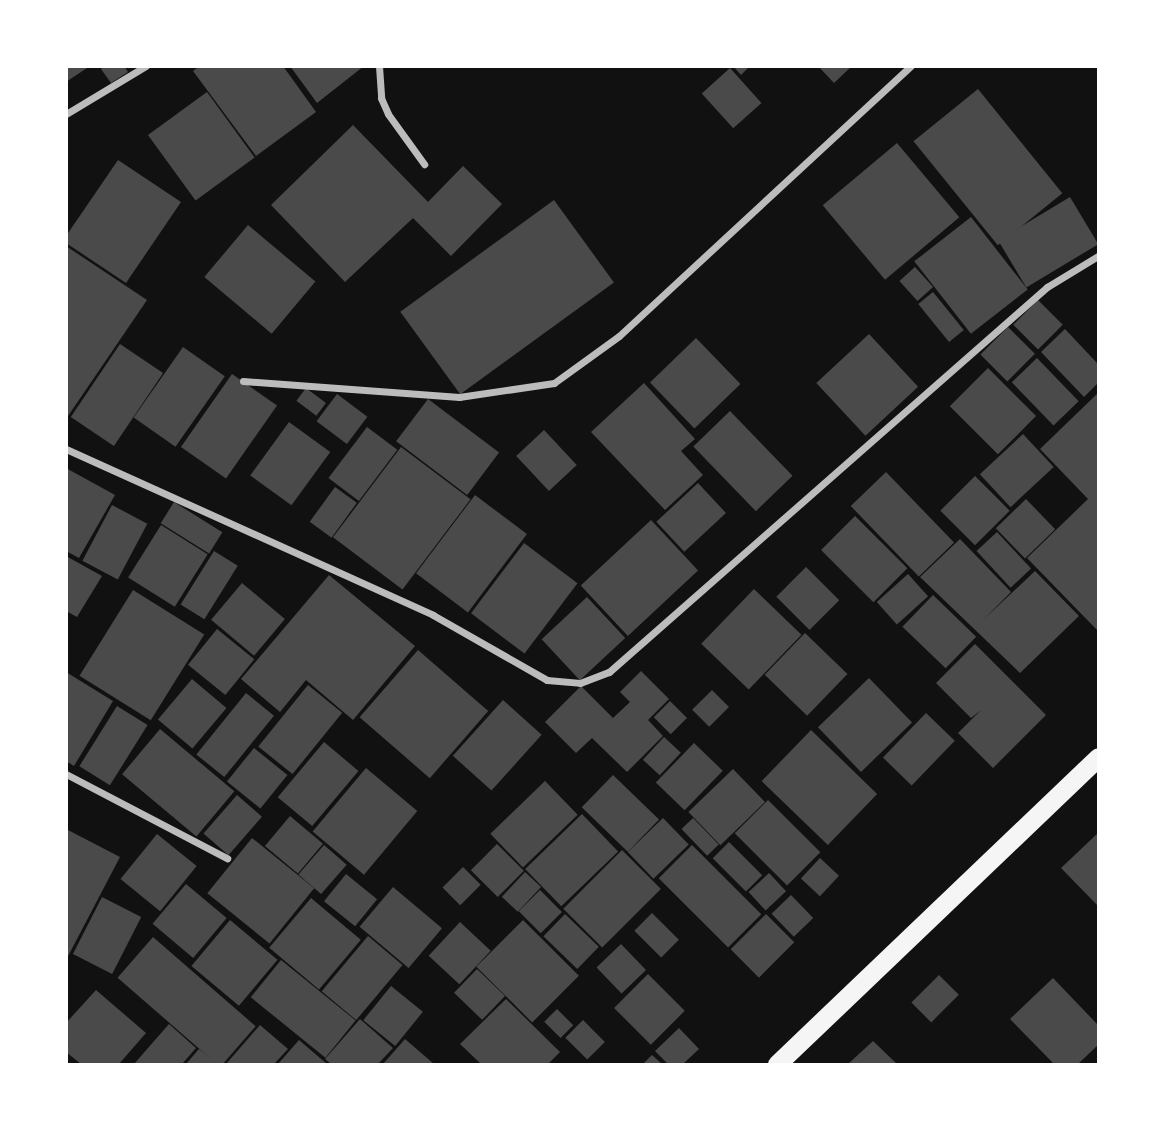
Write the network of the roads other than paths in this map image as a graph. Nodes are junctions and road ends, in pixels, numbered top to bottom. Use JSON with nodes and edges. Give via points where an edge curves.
{"nodes":[{"id":1,"x":146,"y":66,"type":"edge"},
{"id":2,"x":379,"y":66,"type":"edge"},
{"id":3,"x":911,"y":66,"type":"edge"},
{"id":4,"x":66,"y":114,"type":"edge"},
{"id":5,"x":424,"y":164,"type":"dead end"},
{"id":6,"x":1098,"y":256,"type":"edge"},
{"id":7,"x":243,"y":381,"type":"dead end"},
{"id":8,"x":66,"y":449,"type":"edge"},
{"id":9,"x":1098,"y":757,"type":"edge"},
{"id":10,"x":66,"y":774,"type":"edge"},
{"id":11,"x":227,"y":858,"type":"dead end"},
{"id":12,"x":777,"y":1065,"type":"edge"}],
"edges":[{"from":1,"to":4,"type":"street"},
{"from":2,"to":5,"type":"street","via":[[381,98],[388,114]]},
{"from":3,"to":7,"type":"street","via":[[619,336],[554,383],[459,397]]},
{"from":6,"to":8,"type":"street","via":[[1047,287],[609,672],[580,683],[547,680],[433,615]]},
{"from":9,"to":12,"type":"highway"},
{"from":10,"to":11,"type":"street"}]}
